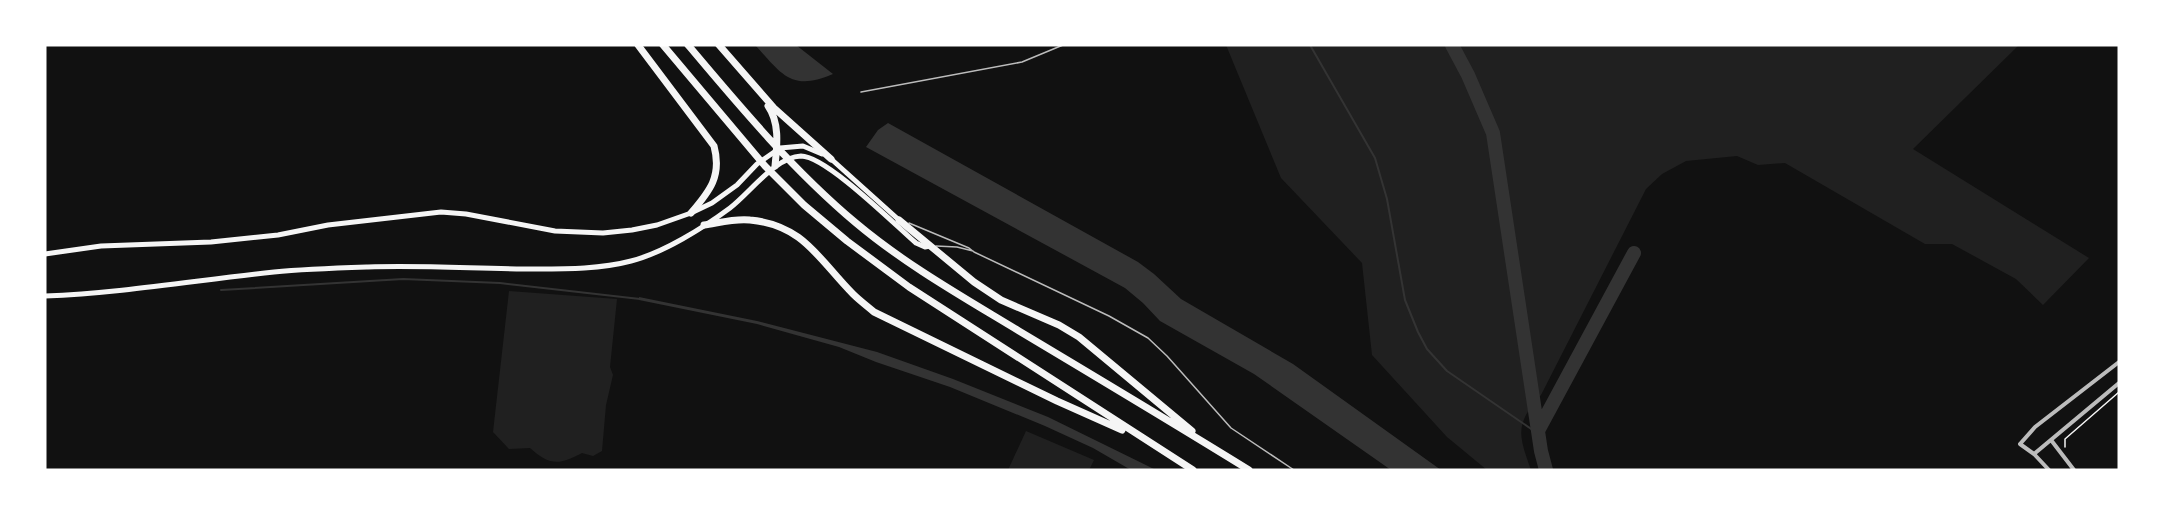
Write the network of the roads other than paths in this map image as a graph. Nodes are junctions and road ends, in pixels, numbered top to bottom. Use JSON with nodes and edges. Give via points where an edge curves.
{"nodes":[{"id":1,"x":638,"y":45,"type":"edge"},
{"id":2,"x":663,"y":45,"type":"edge"},
{"id":3,"x":688,"y":45,"type":"edge"},
{"id":4,"x":718,"y":45,"type":"edge"},
{"id":5,"x":1063,"y":45,"type":"edge"},
{"id":6,"x":861,"y":92,"type":"dead end"},
{"id":7,"x":760,"y":93,"type":"junction"},
{"id":8,"x":776,"y":150,"type":"junction"},
{"id":9,"x":831,"y":159,"type":"junction"},
{"id":10,"x":775,"y":166,"type":"junction"},
{"id":11,"x":691,"y":213,"type":"junction"},
{"id":12,"x":900,"y":220,"type":"junction"},
{"id":13,"x":704,"y":225,"type":"junction"},
{"id":14,"x":930,"y":246,"type":"junction"},
{"id":15,"x":974,"y":252,"type":"junction"},
{"id":16,"x":45,"y":254,"type":"edge"},
{"id":17,"x":45,"y":296,"type":"edge"},
{"id":18,"x":2119,"y":362,"type":"edge"},
{"id":19,"x":2119,"y":383,"type":"edge"},
{"id":20,"x":1143,"y":440,"type":"junction"},
{"id":21,"x":2051,"y":440,"type":"junction"},
{"id":22,"x":1205,"y":443,"type":"junction"},
{"id":23,"x":2034,"y":454,"type":"junction"},
{"id":24,"x":1193,"y":470,"type":"edge"},
{"id":25,"x":1249,"y":470,"type":"edge"},
{"id":26,"x":1294,"y":470,"type":"edge"},
{"id":27,"x":2049,"y":470,"type":"edge"},
{"id":28,"x":2074,"y":470,"type":"edge"}],
"edges":[{"from":1,"to":11,"type":"highway","via":[[714,146],[718,160],[714,181]]},
{"from":2,"to":20,"type":"highway","via":[[765,166],[847,241],[909,287]]},
{"from":3,"to":22,"type":"highway","via":[[781,154],[858,225],[918,270]]},
{"from":4,"to":7,"type":"highway"},
{"from":5,"to":6,"type":"lane","via":[[1022,62]]},
{"from":7,"to":8,"type":"highway","via":[[775,123]]},
{"from":7,"to":9,"type":"highway"},
{"from":8,"to":9,"type":"main road","via":[[803,146]]},
{"from":8,"to":10,"type":"highway"},
{"from":8,"to":11,"type":"main road","via":[[738,185]]},
{"from":9,"to":12,"type":"main road"},
{"from":10,"to":13,"type":"main road","via":[[731,207]]},
{"from":10,"to":14,"type":"main road","via":[[801,156],[820,162],[916,243]]},
{"from":11,"to":16,"type":"main road","via":[[648,227],[589,233],[441,212],[211,242],[101,246]]},
{"from":12,"to":14,"type":"highway"},
{"from":12,"to":15,"type":"lane"},
{"from":13,"to":17,"type":"main road","via":[[653,254],[605,265],[565,269],[329,268]]},
{"from":13,"to":20,"type":"highway","via":[[748,219],[772,223],[810,245],[874,312]]},
{"from":14,"to":15,"type":"lane"},
{"from":14,"to":22,"type":"highway","via":[[1001,300],[1079,338]]},
{"from":15,"to":26,"type":"lane","via":[[1148,338],[1231,428]]},
{"from":18,"to":23,"type":"street","via":[[2035,427],[2019,444]]},
{"from":19,"to":21,"type":"street"},
{"from":20,"to":24,"type":"highway"},
{"from":21,"to":23,"type":"street"},
{"from":21,"to":28,"type":"street"},
{"from":22,"to":25,"type":"highway"},
{"from":23,"to":27,"type":"street"}]}
